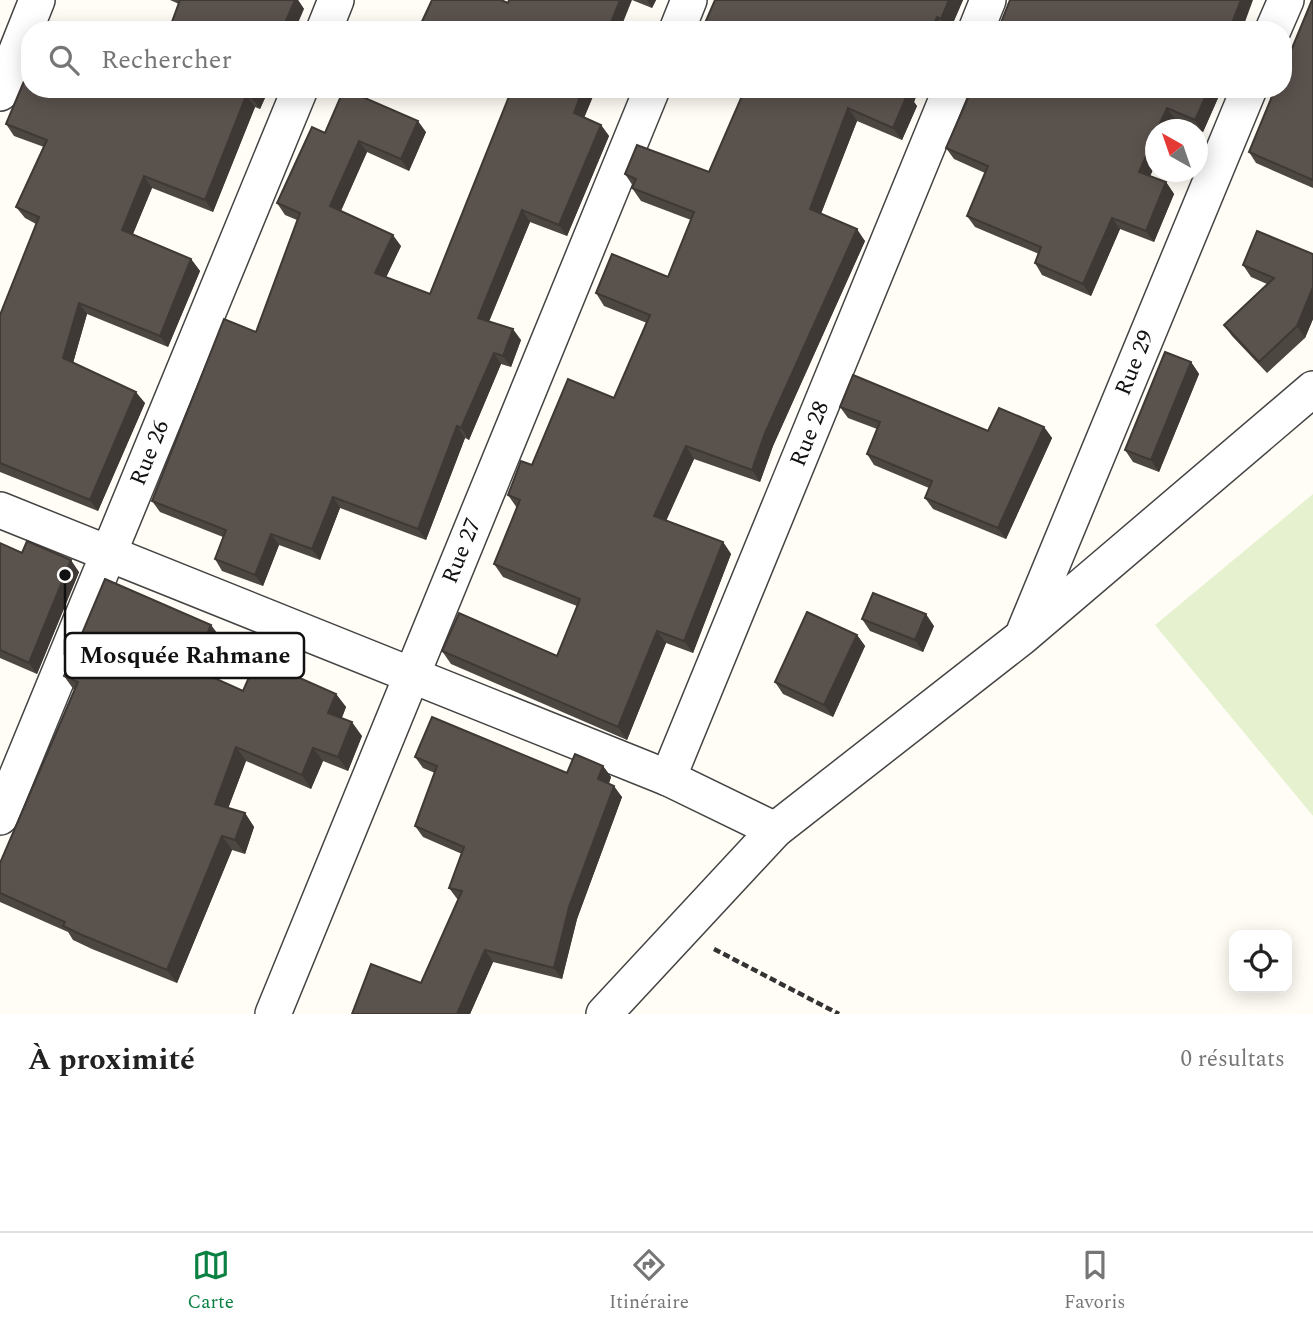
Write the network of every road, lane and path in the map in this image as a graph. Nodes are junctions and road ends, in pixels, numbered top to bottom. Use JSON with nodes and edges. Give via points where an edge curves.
{"nodes":[{"id":1,"x":37,"y":0,"type":"edge"},
{"id":2,"x":336,"y":0,"type":"edge"},
{"id":3,"x":689,"y":0,"type":"edge"},
{"id":4,"x":988,"y":0,"type":"edge"},
{"id":5,"x":1286,"y":0,"type":"edge"},
{"id":6,"x":29,"y":21,"type":"edge"},
{"id":7,"x":328,"y":21,"type":"edge"},
{"id":8,"x":681,"y":21,"type":"edge"},
{"id":9,"x":980,"y":21,"type":"edge"},
{"id":10,"x":1277,"y":21,"type":"edge"},
{"id":11,"x":21,"y":40,"type":"edge"},
{"id":12,"x":0,"y":93,"type":"edge"},
{"id":13,"x":296,"y":98,"type":"edge"},
{"id":14,"x":648,"y":98,"type":"edge"},
{"id":15,"x":947,"y":98,"type":"edge"},
{"id":16,"x":1245,"y":98,"type":"edge"},
{"id":17,"x":1313,"y":389,"type":"edge"},
{"id":18,"x":0,"y":510,"type":"edge"},
{"id":19,"x":110,"y":551,"type":"junction"},
{"id":20,"x":1022,"y":637,"type":"junction"},
{"id":21,"x":412,"y":674,"type":"junction"},
{"id":22,"x":668,"y":778,"type":"junction"},
{"id":23,"x":0,"y":817,"type":"edge"},
{"id":24,"x":775,"y":830,"type":"junction"},
{"id":25,"x":682,"y":932,"type":"junction"},
{"id":26,"x":273,"y":1014,"type":"edge"},
{"id":27,"x":604,"y":1014,"type":"edge"},
{"id":28,"x":839,"y":1014,"type":"edge"}],
"edges":[{"from":1,"to":6,"type":"street"},
{"from":2,"to":7,"type":"street"},
{"from":3,"to":8,"type":"street"},
{"from":4,"to":9,"type":"street"},
{"from":5,"to":10,"type":"street"},
{"from":11,"to":12,"type":"street"},
{"from":13,"to":19,"type":"street","name":"Rue 26"},
{"from":14,"to":21,"type":"street","name":"Rue 27"},
{"from":15,"to":22,"type":"street","name":"Rue 28"},
{"from":16,"to":20,"type":"street","name":"Rue 29"},
{"from":17,"to":20,"type":"street"},
{"from":18,"to":19,"type":"street"},
{"from":19,"to":21,"type":"street"},
{"from":19,"to":23,"type":"street","name":"Rue 26"},
{"from":20,"to":24,"type":"street"},
{"from":21,"to":22,"type":"street"},
{"from":21,"to":26,"type":"street","name":"Rue 27"},
{"from":22,"to":24,"type":"street"},
{"from":24,"to":25,"type":"street"},
{"from":25,"to":27,"type":"street"},
{"from":25,"to":28,"type":"path"}]}
